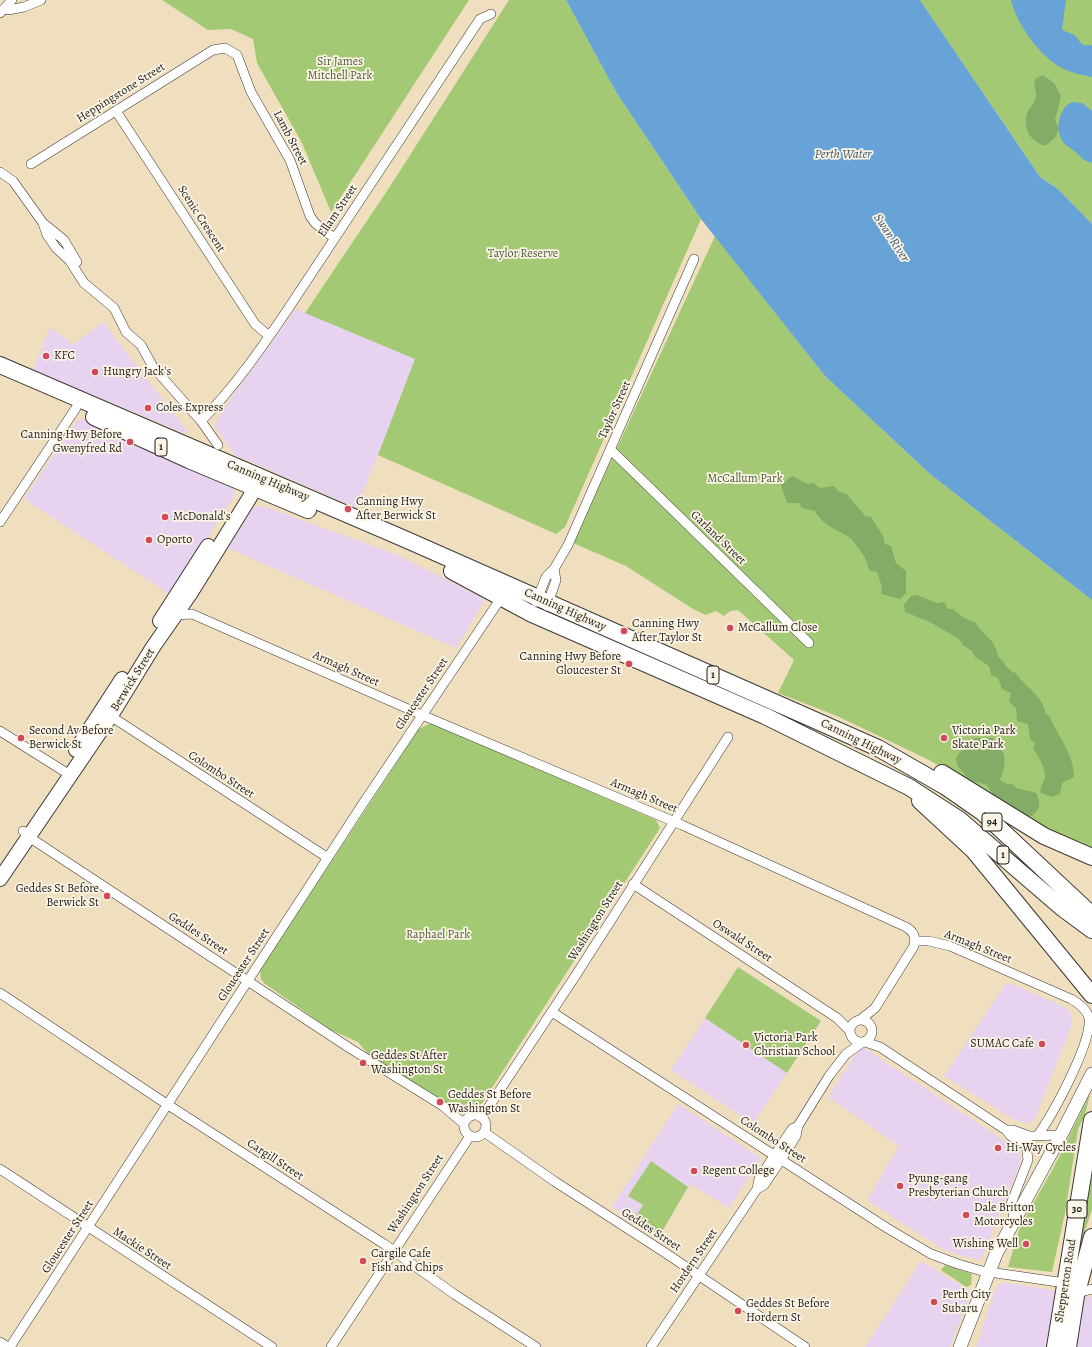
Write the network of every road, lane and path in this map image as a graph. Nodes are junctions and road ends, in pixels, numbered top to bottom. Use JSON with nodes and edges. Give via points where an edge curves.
{"nodes":[{"id":1,"x":12,"y":0,"type":"edge"},
{"id":2,"x":41,"y":0,"type":"edge"},
{"id":3,"x":3,"y":10,"type":"edge"},
{"id":4,"x":492,"y":14,"type":"dead end"},
{"id":5,"x":225,"y":48,"type":"joint"},
{"id":6,"x":116,"y":111,"type":"junction"},
{"id":7,"x":31,"y":164,"type":"dead end"},
{"id":8,"x":0,"y":172,"type":"edge"},
{"id":9,"x":334,"y":238,"type":"junction"},
{"id":10,"x":694,"y":259,"type":"dead end"},
{"id":11,"x":269,"y":336,"type":"junction"},
{"id":12,"x":0,"y":365,"type":"edge"},
{"id":13,"x":0,"y":377,"type":"edge"},
{"id":14,"x":76,"y":408,"type":"junction"},
{"id":15,"x":201,"y":421,"type":"junction"},
{"id":16,"x":218,"y":445,"type":"dead end"},
{"id":17,"x":611,"y":450,"type":"junction"},
{"id":18,"x":253,"y":481,"type":"junction"},
{"id":19,"x":0,"y":522,"type":"edge"},
{"id":20,"x":501,"y":598,"type":"junction"},
{"id":21,"x":185,"y":601,"type":"junction"},
{"id":22,"x":543,"y":601,"type":"junction"},
{"id":23,"x":192,"y":614,"type":"junction"},
{"id":24,"x":175,"y":615,"type":"junction"},
{"id":25,"x":538,"y":616,"type":"junction"},
{"id":26,"x":809,"y":643,"type":"dead end"},
{"id":27,"x":106,"y":714,"type":"junction"},
{"id":28,"x":422,"y":715,"type":"junction"},
{"id":29,"x":0,"y":731,"type":"edge"},
{"id":30,"x":728,"y":736,"type":"dead end"},
{"id":31,"x":878,"y":748,"type":"junction"},
{"id":32,"x":66,"y":773,"type":"junction"},
{"id":33,"x":909,"y":787,"type":"junction"},
{"id":34,"x":675,"y":822,"type":"junction"},
{"id":35,"x":26,"y":834,"type":"junction"},
{"id":36,"x":1092,"y":857,"type":"edge"},
{"id":37,"x":328,"y":858,"type":"junction"},
{"id":38,"x":0,"y":866,"type":"edge"},
{"id":39,"x":0,"y":879,"type":"edge"},
{"id":40,"x":633,"y":884,"type":"junction"},
{"id":41,"x":1092,"y":915,"type":"edge"},
{"id":42,"x":1092,"y":930,"type":"edge"},
{"id":43,"x":915,"y":941,"type":"junction"},
{"id":44,"x":248,"y":981,"type":"junction"},
{"id":45,"x":0,"y":993,"type":"edge"},
{"id":46,"x":1086,"y":1000,"type":"edge"},
{"id":47,"x":875,"y":1008,"type":"junction"},
{"id":48,"x":552,"y":1012,"type":"junction"},
{"id":49,"x":837,"y":1018,"type":"junction"},
{"id":50,"x":858,"y":1021,"type":"junction"},
{"id":51,"x":872,"y":1028,"type":"junction"},
{"id":52,"x":850,"y":1033,"type":"junction"},
{"id":53,"x":864,"y":1042,"type":"junction"},
{"id":54,"x":880,"y":1047,"type":"junction"},
{"id":55,"x":846,"y":1054,"type":"junction"},
{"id":56,"x":1092,"y":1074,"type":"edge"},
{"id":57,"x":168,"y":1105,"type":"junction"},
{"id":58,"x":443,"y":1106,"type":"junction"},
{"id":59,"x":471,"y":1116,"type":"junction"},
{"id":60,"x":480,"y":1117,"type":"junction"},
{"id":61,"x":1092,"y":1120,"type":"edge"},
{"id":62,"x":464,"y":1124,"type":"junction"},
{"id":63,"x":484,"y":1132,"type":"junction"},
{"id":64,"x":1061,"y":1135,"type":"junction"},
{"id":65,"x":470,"y":1136,"type":"junction"},
{"id":66,"x":1031,"y":1139,"type":"junction"},
{"id":67,"x":778,"y":1158,"type":"junction"},
{"id":68,"x":0,"y":1169,"type":"edge"},
{"id":69,"x":1014,"y":1217,"type":"junction"},
{"id":70,"x":88,"y":1228,"type":"junction"},
{"id":71,"x":1092,"y":1237,"type":"edge"},
{"id":72,"x":393,"y":1251,"type":"junction"},
{"id":73,"x":989,"y":1271,"type":"junction"},
{"id":74,"x":699,"y":1276,"type":"junction"},
{"id":75,"x":1065,"y":1284,"type":"junction"},
{"id":76,"x":1092,"y":1290,"type":"edge"},
{"id":77,"x":1076,"y":1296,"type":"junction"},
{"id":78,"x":0,"y":1342,"type":"edge"},
{"id":79,"x":9,"y":1347,"type":"edge"},
{"id":80,"x":272,"y":1347,"type":"edge"},
{"id":81,"x":331,"y":1347,"type":"edge"},
{"id":82,"x":536,"y":1347,"type":"edge"},
{"id":83,"x":651,"y":1347,"type":"edge"},
{"id":84,"x":805,"y":1347,"type":"edge"},
{"id":85,"x":960,"y":1347,"type":"edge"},
{"id":86,"x":1055,"y":1347,"type":"edge"},
{"id":87,"x":1068,"y":1347,"type":"edge"}],
"edges":[{"from":1,"to":3,"type":"street"},
{"from":2,"to":3,"type":"street","via":[[18,9]]},
{"from":4,"to":9,"type":"street","name":"Ellam Street","via":[[480,18]]},
{"from":5,"to":6,"type":"street","name":"Heppingstone Street","via":[[213,50]]},
{"from":5,"to":9,"type":"street","name":"Lamb Street","via":[[237,55],[251,92],[283,146],[310,216]]},
{"from":6,"to":7,"type":"street","name":"Heppingstone Street"},
{"from":6,"to":11,"type":"street","name":"Scenic Crescent","via":[[256,324]]},
{"from":8,"to":15,"type":"street","via":[[12,180],[42,223],[64,240],[84,283],[114,308],[126,332],[141,345],[153,368]]},
{"from":9,"to":11,"type":"street","name":"Ellam Street"},
{"from":10,"to":17,"type":"street","name":"Taylor Street"},
{"from":11,"to":15,"type":"street","name":"Ellam Street","via":[[220,401]]},
{"from":12,"to":18,"type":"highway","name":"Canning Highway","number":"1","via":[[173,438]]},
{"from":13,"to":14,"type":"highway","name":"Canning Highway","number":"1"},
{"from":14,"to":18,"type":"highway","name":"Canning Highway","number":"1"},
{"from":14,"to":19,"type":"street"},
{"from":15,"to":16,"type":"street"},
{"from":17,"to":22,"type":"street","name":"Taylor Street","via":[[568,545],[554,569],[546,577]]},
{"from":17,"to":26,"type":"street","name":"Garland Street"},
{"from":18,"to":20,"type":"highway","name":"Canning Highway","number":"1","via":[[402,547]]},
{"from":18,"to":21,"type":"main road","name":"Berwick Street"},
{"from":18,"to":22,"type":"highway","name":"Canning Highway","number":"1","via":[[407,540]]},
{"from":18,"to":27,"type":"main road","name":"Berwick Street"},
{"from":20,"to":25,"type":"highway","name":"Canning Highway","number":"1"},
{"from":20,"to":28,"type":"street","name":"Gloucester Street"},
{"from":21,"to":23,"type":"street"},
{"from":21,"to":24,"type":"main road","name":"Berwick Street"},
{"from":22,"to":25,"type":"street","name":"Taylor Street"},
{"from":22,"to":31,"type":"highway","name":"Canning Highway","number":"1"},
{"from":23,"to":24,"type":"street","name":"Armagh Street"},
{"from":23,"to":28,"type":"street","name":"Armagh Street"},
{"from":24,"to":27,"type":"main road","name":"Berwick Street"},
{"from":25,"to":33,"type":"highway","name":"Canning Highway","number":"1","via":[[765,716]]},
{"from":27,"to":32,"type":"main road","name":"Berwick Street"},
{"from":27,"to":37,"type":"street","name":"Colombo Street"},
{"from":28,"to":34,"type":"street","name":"Armagh Street"},
{"from":28,"to":37,"type":"street","name":"Gloucester Street"},
{"from":29,"to":32,"type":"street"},
{"from":30,"to":34,"type":"street","name":"Washington Street"},
{"from":31,"to":36,"type":"highway","via":[[918,760],[1044,836]]},
{"from":31,"to":41,"type":"highway","name":"Canning Highway","number":"94","via":[[946,787],[982,812]]},
{"from":32,"to":35,"type":"main road","name":"Berwick Street"},
{"from":33,"to":42,"type":"highway","name":"Canning Highway","number":"1","via":[[972,829],[1061,907]]},
{"from":33,"to":46,"type":"highway","via":[[926,808],[974,851]]},
{"from":34,"to":40,"type":"street","name":"Washington Street"},
{"from":34,"to":43,"type":"street","name":"Armagh Street","via":[[906,927],[912,930]]},
{"from":35,"to":38,"type":"main road","name":"Berwick Street"},
{"from":35,"to":39,"type":"main road","name":"Berwick Street"},
{"from":35,"to":44,"type":"street","name":"Geddes Street"},
{"from":37,"to":44,"type":"street","name":"Gloucester Street"},
{"from":40,"to":48,"type":"street","name":"Washington Street"},
{"from":40,"to":49,"type":"street","name":"Oswald Street"},
{"from":43,"to":46,"type":"street","name":"Armagh Street","via":[[950,946]]},
{"from":43,"to":47,"type":"street","via":[[913,949]]},
{"from":44,"to":57,"type":"street","name":"Gloucester Street"},
{"from":44,"to":58,"type":"street","name":"Geddes Street"},
{"from":45,"to":57,"type":"street","name":"Cargill Street"},
{"from":46,"to":66,"type":"street","via":[[1090,1034],[1066,1088]]},
{"from":47,"to":50,"type":"street"},
{"from":47,"to":51,"type":"street"},
{"from":48,"to":60,"type":"street","name":"Washington Street"},
{"from":48,"to":67,"type":"street","name":"Colombo Street"},
{"from":49,"to":50,"type":"street","name":"Oswald Street"},
{"from":49,"to":52,"type":"street","name":"Oswald Street"},
{"from":50,"to":51,"type":"street","via":[[868,1022]]},
{"from":50,"to":52,"type":"street","via":[[850,1026]]},
{"from":51,"to":53,"type":"street","via":[[870,1038]]},
{"from":51,"to":54,"type":"street"},
{"from":52,"to":53,"type":"street","via":[[854,1040]]},
{"from":52,"to":55,"type":"street","name":"Hordern Street"},
{"from":53,"to":54,"type":"street"},
{"from":53,"to":55,"type":"street","name":"Hordern Street"},
{"from":54,"to":66,"type":"street","via":[[1006,1130],[1011,1136]]},
{"from":55,"to":67,"type":"street","name":"Hordern Street","via":[[798,1126],[796,1136]]},
{"from":56,"to":64,"type":"main road"},
{"from":57,"to":70,"type":"street","name":"Gloucester Street"},
{"from":57,"to":72,"type":"street","name":"Cargill Street"},
{"from":58,"to":59,"type":"street","name":"Geddes Street"},
{"from":58,"to":62,"type":"street","name":"Geddes Street"},
{"from":59,"to":60,"type":"street"},
{"from":59,"to":62,"type":"street"},
{"from":60,"to":63,"type":"street","via":[[485,1124]]},
{"from":61,"to":75,"type":"highway","name":"Shepperton Road","number":"30"},
{"from":62,"to":65,"type":"street"},
{"from":63,"to":65,"type":"street","via":[[476,1137]]},
{"from":63,"to":74,"type":"street","name":"Geddes Street","via":[[559,1185]]},
{"from":64,"to":66,"type":"street"},
{"from":64,"to":69,"type":"main road"},
{"from":65,"to":72,"type":"street","name":"Washington Street"},
{"from":66,"to":69,"type":"street","via":[[1028,1160],[1011,1204]]},
{"from":67,"to":73,"type":"street","name":"Colombo Street","via":[[931,1254],[958,1264]]},
{"from":67,"to":74,"type":"street","name":"Hordern Street","via":[[764,1185],[757,1189]]},
{"from":68,"to":70,"type":"street","name":"Mackie Street"},
{"from":69,"to":73,"type":"main road"},
{"from":70,"to":79,"type":"street","name":"Gloucester Street"},
{"from":70,"to":80,"type":"street","name":"Mackie Street"},
{"from":71,"to":77,"type":"highway","name":"Shepperton Road","via":[[1087,1272]]},
{"from":72,"to":81,"type":"street","name":"Washington Street"},
{"from":72,"to":82,"type":"street","name":"Cargill Street"},
{"from":73,"to":75,"type":"street","name":"Colombo Street"},
{"from":73,"to":85,"type":"main road"},
{"from":74,"to":83,"type":"street","name":"Hordern Street"},
{"from":74,"to":84,"type":"street","name":"Geddes Street"},
{"from":75,"to":86,"type":"highway","name":"Shepperton Road","number":"30"},
{"from":76,"to":77,"type":"street","via":[[1080,1292]]},
{"from":77,"to":87,"type":"highway","name":"Shepperton Road"},
{"from":78,"to":79,"type":"street"}]}
